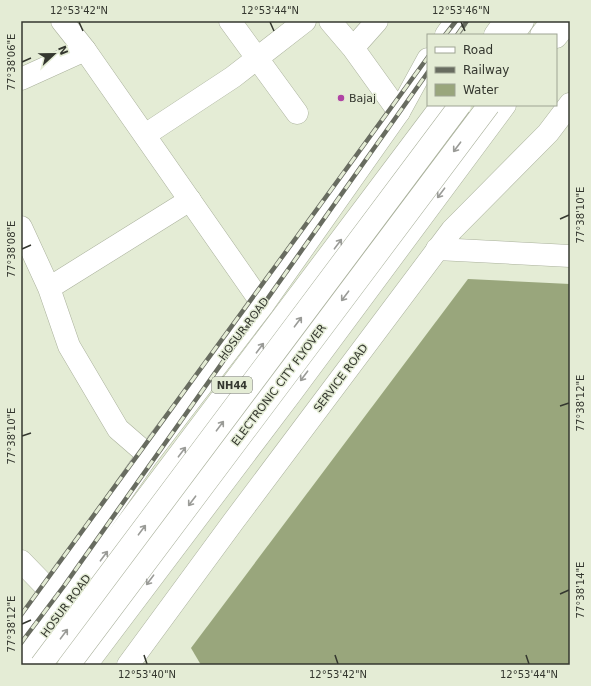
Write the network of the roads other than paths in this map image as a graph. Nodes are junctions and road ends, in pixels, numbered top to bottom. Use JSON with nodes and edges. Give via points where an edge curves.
{"nodes":[{"id":1,"x":62,"y":21,"type":"edge"},
{"id":2,"x":230,"y":21,"type":"edge"},
{"id":3,"x":305,"y":21,"type":"edge"},
{"id":4,"x":330,"y":21,"type":"edge"},
{"id":5,"x":377,"y":21,"type":"edge"},
{"id":6,"x":456,"y":21,"type":"edge"},
{"id":7,"x":505,"y":21,"type":"edge"},
{"id":8,"x":523,"y":21,"type":"edge"},
{"id":9,"x":552,"y":21,"type":"edge"},
{"id":10,"x":568,"y":21,"type":"edge"},
{"id":11,"x":447,"y":34,"type":"edge"},
{"id":12,"x":496,"y":34,"type":"edge"},
{"id":13,"x":514,"y":34,"type":"edge"},
{"id":14,"x":542,"y":34,"type":"edge"},
{"id":15,"x":557,"y":36,"type":"edge"},
{"id":16,"x":352,"y":48,"type":"junction"},
{"id":17,"x":85,"y":50,"type":"junction"},
{"id":18,"x":257,"y":58,"type":"junction"},
{"id":19,"x":427,"y":61,"type":"edge"},
{"id":20,"x":21,"y":80,"type":"edge"},
{"id":21,"x":570,"y":104,"type":"edge"},
{"id":22,"x":441,"y":106,"type":"edge"},
{"id":23,"x":459,"y":106,"type":"edge"},
{"id":24,"x":488,"y":106,"type":"edge"},
{"id":25,"x":504,"y":106,"type":"edge"},
{"id":26,"x":296,"y":112,"type":"dead end"},
{"id":27,"x":399,"y":112,"type":"junction"},
{"id":28,"x":145,"y":135,"type":"junction"},
{"id":29,"x":190,"y":200,"type":"junction"},
{"id":30,"x":21,"y":227,"type":"edge"},
{"id":31,"x":437,"y":249,"type":"junction"},
{"id":32,"x":570,"y":256,"type":"edge"},
{"id":33,"x":48,"y":288,"type":"junction"},
{"id":34,"x":263,"y":304,"type":"junction"},
{"id":35,"x":148,"y":455,"type":"junction"},
{"id":36,"x":21,"y":561,"type":"edge"},
{"id":37,"x":52,"y":593,"type":"junction"},
{"id":38,"x":75,"y":594,"type":"junction"},
{"id":39,"x":115,"y":626,"type":"junction"},
{"id":40,"x":21,"y":631,"type":"edge"},
{"id":41,"x":145,"y":656,"type":"edge"},
{"id":42,"x":21,"y":665,"type":"edge"},
{"id":43,"x":41,"y":665,"type":"edge"},
{"id":44,"x":69,"y":665,"type":"edge"},
{"id":45,"x":86,"y":665,"type":"edge"},
{"id":46,"x":128,"y":665,"type":"edge"}],
"edges":[{"from":1,"to":17,"type":"main road"},
{"from":2,"to":18,"type":"main road"},
{"from":3,"to":18,"type":"main road"},
{"from":4,"to":16,"type":"main road"},
{"from":5,"to":16,"type":"main road"},
{"from":6,"to":11,"type":"main road"},
{"from":7,"to":12,"type":"main road"},
{"from":8,"to":13,"type":"main road"},
{"from":9,"to":14,"type":"main road"},
{"from":10,"to":15,"type":"main road"},
{"from":16,"to":27,"type":"main road"},
{"from":17,"to":20,"type":"main road"},
{"from":17,"to":28,"type":"main road"},
{"from":18,"to":26,"type":"main road"},
{"from":18,"to":28,"type":"main road"},
{"from":19,"to":27,"type":"main road","name":"HOSUR ROAD"},
{"from":21,"to":31,"type":"main road","name":"SERVICE ROAD","via":[[548,132],[452,230]]},
{"from":38,"to":22,"type":"main road","name":"HOSUR ROAD","number":"NH44","one_way":true},
{"from":43,"to":23,"type":"main road","name":"ELECTRONIC CITY FLYOVER","one_way":true,"bridge":true},
{"from":24,"to":44,"type":"main road","name":"ELECTRONIC CITY FLYOVER","one_way":true,"bridge":true},
{"from":25,"to":39,"type":"main road","one_way":true},
{"from":27,"to":34,"type":"main road","name":"HOSUR ROAD"},
{"from":28,"to":29,"type":"main road"},
{"from":29,"to":33,"type":"main road"},
{"from":29,"to":34,"type":"main road"},
{"from":30,"to":33,"type":"main road"},
{"from":31,"to":32,"type":"main road"},
{"from":31,"to":41,"type":"main road","name":"SERVICE ROAD"},
{"from":33,"to":35,"type":"main road","via":[[68,346],[118,429]]},
{"from":34,"to":35,"type":"main road","name":"HOSUR ROAD"},
{"from":35,"to":37,"type":"main road","name":"HOSUR ROAD"},
{"from":36,"to":37,"type":"main road"},
{"from":37,"to":40,"type":"main road","name":"HOSUR ROAD"},
{"from":38,"to":39,"type":"main road"},
{"from":38,"to":42,"type":"main road","name":"HOSUR ROAD","number":"NH44"},
{"from":39,"to":45,"type":"main road"},
{"from":41,"to":46,"type":"main road","name":"SERVICE ROAD"}]}
